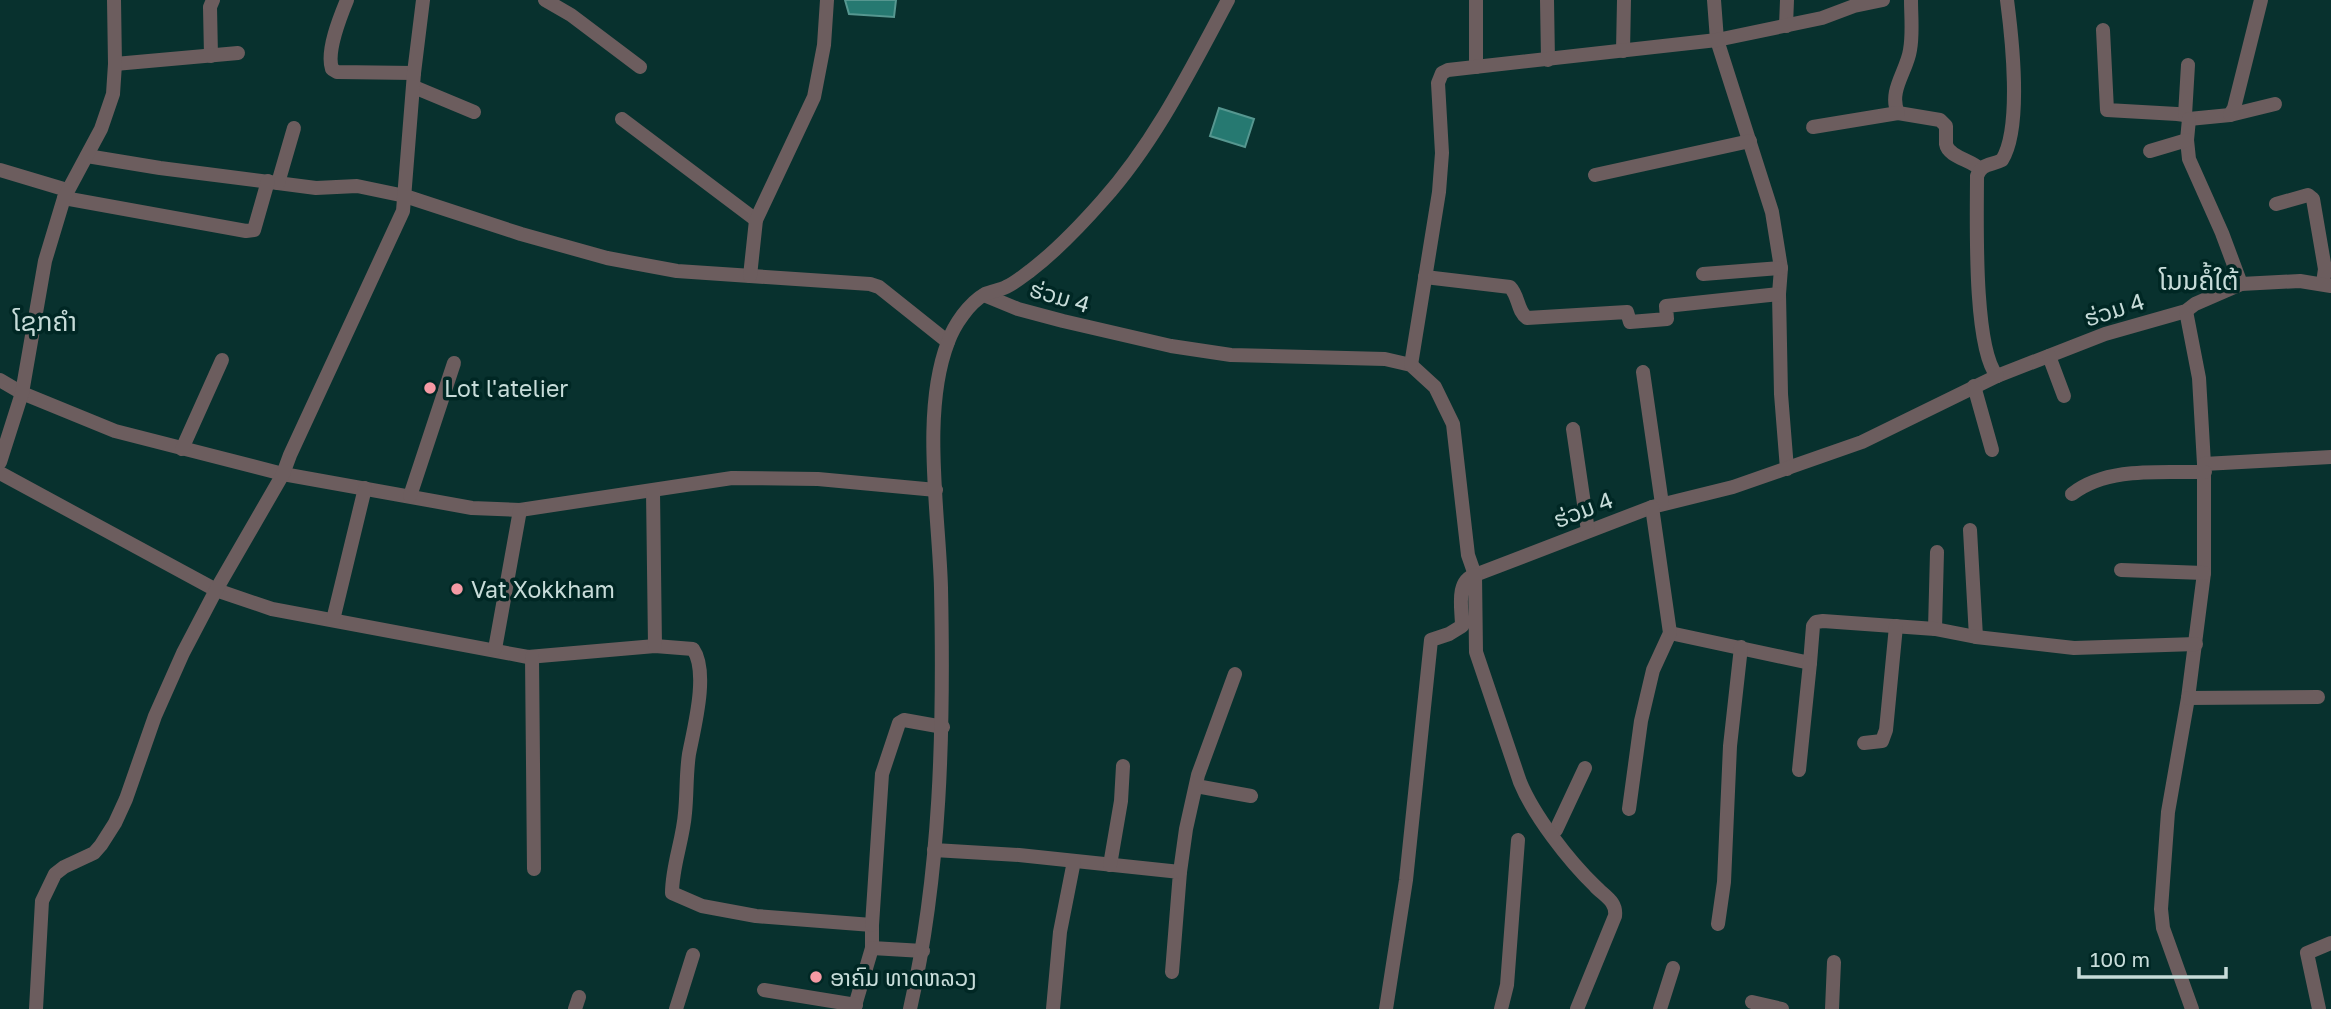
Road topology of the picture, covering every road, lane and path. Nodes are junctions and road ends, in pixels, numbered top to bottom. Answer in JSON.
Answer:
{"nodes":[{"id":1,"x":114,"y":0,"type":"edge"},
{"id":2,"x":213,"y":0,"type":"edge"},
{"id":3,"x":347,"y":0,"type":"edge"},
{"id":4,"x":423,"y":0,"type":"edge"},
{"id":5,"x":545,"y":0,"type":"edge"},
{"id":6,"x":827,"y":0,"type":"edge"},
{"id":7,"x":1228,"y":0,"type":"edge"},
{"id":8,"x":1476,"y":0,"type":"edge"},
{"id":9,"x":1547,"y":0,"type":"edge"},
{"id":10,"x":1624,"y":0,"type":"edge"},
{"id":11,"x":1714,"y":0,"type":"edge"},
{"id":12,"x":1787,"y":0,"type":"edge"},
{"id":13,"x":1883,"y":0,"type":"edge"},
{"id":14,"x":1911,"y":0,"type":"edge"},
{"id":15,"x":2007,"y":0,"type":"edge"},
{"id":16,"x":2261,"y":0,"type":"edge"},
{"id":17,"x":1866,"y":2,"type":"edge"},
{"id":18,"x":1786,"y":26,"type":"junction"},
{"id":19,"x":2103,"y":30,"type":"dead end"},
{"id":20,"x":1717,"y":40,"type":"junction"},
{"id":21,"x":1623,"y":51,"type":"junction"},
{"id":22,"x":238,"y":53,"type":"dead end"},
{"id":23,"x":211,"y":56,"type":"junction"},
{"id":24,"x":1548,"y":60,"type":"junction"},
{"id":25,"x":115,"y":64,"type":"junction"},
{"id":26,"x":2188,"y":65,"type":"dead end"},
{"id":27,"x":640,"y":67,"type":"dead end"},
{"id":28,"x":1476,"y":67,"type":"junction"},
{"id":29,"x":414,"y":80,"type":"junction"},
{"id":30,"x":2276,"y":104,"type":"dead end"},
{"id":31,"x":474,"y":112,"type":"dead end"},
{"id":32,"x":1898,"y":113,"type":"junction"},
{"id":33,"x":2230,"y":115,"type":"junction"},
{"id":34,"x":2187,"y":117,"type":"junction"},
{"id":35,"x":622,"y":119,"type":"dead end"},
{"id":36,"x":1812,"y":127,"type":"dead end"},
{"id":37,"x":294,"y":128,"type":"dead end"},
{"id":38,"x":2187,"y":140,"type":"junction"},
{"id":39,"x":1750,"y":141,"type":"junction"},
{"id":40,"x":2150,"y":151,"type":"dead end"},
{"id":41,"x":87,"y":156,"type":"junction"},
{"id":42,"x":1980,"y":169,"type":"junction"},
{"id":43,"x":0,"y":170,"type":"edge"},
{"id":44,"x":1595,"y":175,"type":"dead end"},
{"id":45,"x":273,"y":182,"type":"junction"},
{"id":46,"x":65,"y":194,"type":"junction"},
{"id":47,"x":405,"y":196,"type":"junction"},
{"id":48,"x":2276,"y":204,"type":"dead end"},
{"id":49,"x":756,"y":220,"type":"junction"},
{"id":50,"x":1781,"y":268,"type":"junction"},
{"id":51,"x":1703,"y":274,"type":"dead end"},
{"id":52,"x":750,"y":276,"type":"junction"},
{"id":53,"x":1425,"y":277,"type":"junction"},
{"id":54,"x":2241,"y":284,"type":"junction"},
{"id":55,"x":2327,"y":285,"type":"edge"},
{"id":56,"x":1779,"y":293,"type":"junction"},
{"id":57,"x":984,"y":295,"type":"junction"},
{"id":58,"x":2186,"y":311,"type":"junction"},
{"id":59,"x":948,"y":342,"type":"junction"},
{"id":60,"x":2049,"y":356,"type":"junction"},
{"id":61,"x":222,"y":360,"type":"dead end"},
{"id":62,"x":454,"y":362,"type":"dead end"},
{"id":63,"x":1411,"y":365,"type":"junction"},
{"id":64,"x":1643,"y":372,"type":"dead end"},
{"id":65,"x":1997,"y":376,"type":"junction"},
{"id":66,"x":0,"y":380,"type":"edge"},
{"id":67,"x":1974,"y":386,"type":"junction"},
{"id":68,"x":22,"y":393,"type":"junction"},
{"id":69,"x":2064,"y":396,"type":"dead end"},
{"id":70,"x":1573,"y":429,"type":"dead end"},
{"id":71,"x":182,"y":449,"type":"junction"},
{"id":72,"x":1992,"y":450,"type":"dead end"},
{"id":73,"x":2331,"y":457,"type":"edge"},
{"id":74,"x":0,"y":462,"type":"edge"},
{"id":75,"x":2205,"y":468,"type":"junction"},
{"id":76,"x":1787,"y":469,"type":"junction"},
{"id":77,"x":0,"y":473,"type":"edge"},
{"id":78,"x":283,"y":474,"type":"junction"},
{"id":79,"x":365,"y":488,"type":"junction"},
{"id":80,"x":653,"y":491,"type":"junction"},
{"id":81,"x":936,"y":491,"type":"junction"},
{"id":82,"x":2071,"y":494,"type":"dead end"},
{"id":83,"x":410,"y":496,"type":"junction"},
{"id":84,"x":1657,"y":505,"type":"junction"},
{"id":85,"x":520,"y":510,"type":"junction"},
{"id":86,"x":1970,"y":530,"type":"dead end"},
{"id":87,"x":1588,"y":531,"type":"junction"},
{"id":88,"x":1937,"y":552,"type":"dead end"},
{"id":89,"x":2121,"y":570,"type":"dead end"},
{"id":90,"x":2204,"y":573,"type":"junction"},
{"id":91,"x":1475,"y":575,"type":"junction"},
{"id":92,"x":216,"y":590,"type":"junction"},
{"id":93,"x":333,"y":620,"type":"junction"},
{"id":94,"x":1469,"y":624,"type":"junction"},
{"id":95,"x":1896,"y":626,"type":"junction"},
{"id":96,"x":1935,"y":629,"type":"junction"},
{"id":97,"x":1670,"y":633,"type":"junction"},
{"id":98,"x":1976,"y":637,"type":"junction"},
{"id":99,"x":2196,"y":644,"type":"junction"},
{"id":100,"x":655,"y":646,"type":"junction"},
{"id":101,"x":1741,"y":647,"type":"junction"},
{"id":102,"x":495,"y":649,"type":"junction"},
{"id":103,"x":532,"y":657,"type":"junction"},
{"id":104,"x":1810,"y":663,"type":"junction"},
{"id":105,"x":1235,"y":674,"type":"dead end"},
{"id":106,"x":2318,"y":697,"type":"dead end"},
{"id":107,"x":2188,"y":698,"type":"junction"},
{"id":108,"x":943,"y":727,"type":"junction"},
{"id":109,"x":1864,"y":743,"type":"dead end"},
{"id":110,"x":1123,"y":766,"type":"dead end"},
{"id":111,"x":1585,"y":768,"type":"dead end"},
{"id":112,"x":1799,"y":770,"type":"dead end"},
{"id":113,"x":1196,"y":786,"type":"junction"},
{"id":114,"x":1251,"y":796,"type":"dead end"},
{"id":115,"x":1629,"y":808,"type":"dead end"},
{"id":116,"x":1550,"y":832,"type":"junction"},
{"id":117,"x":1518,"y":840,"type":"dead end"},
{"id":118,"x":934,"y":850,"type":"junction"},
{"id":119,"x":1074,"y":861,"type":"junction"},
{"id":120,"x":1110,"y":865,"type":"junction"},
{"id":121,"x":534,"y":869,"type":"dead end"},
{"id":122,"x":1180,"y":872,"type":"junction"},
{"id":123,"x":1718,"y":924,"type":"dead end"},
{"id":124,"x":872,"y":925,"type":"junction"},
{"id":125,"x":2331,"y":943,"type":"edge"},
{"id":126,"x":872,"y":948,"type":"junction"},
{"id":127,"x":923,"y":951,"type":"junction"},
{"id":128,"x":693,"y":955,"type":"dead end"},
{"id":129,"x":1834,"y":962,"type":"dead end"},
{"id":130,"x":1673,"y":968,"type":"dead end"},
{"id":131,"x":1172,"y":972,"type":"dead end"},
{"id":132,"x":764,"y":990,"type":"dead end"},
{"id":133,"x":792,"y":1002,"type":"edge"},
{"id":134,"x":1752,"y":1002,"type":"dead end"},
{"id":135,"x":855,"y":1007,"type":"edge"},
{"id":136,"x":36,"y":1009,"type":"edge"},
{"id":137,"x":676,"y":1009,"type":"edge"},
{"id":138,"x":910,"y":1009,"type":"edge"},
{"id":139,"x":1053,"y":1009,"type":"edge"},
{"id":140,"x":1386,"y":1009,"type":"edge"},
{"id":141,"x":1501,"y":1009,"type":"edge"},
{"id":142,"x":1577,"y":1009,"type":"edge"},
{"id":143,"x":1660,"y":1009,"type":"edge"},
{"id":144,"x":1782,"y":1009,"type":"edge"},
{"id":145,"x":1832,"y":1009,"type":"edge"},
{"id":146,"x":2192,"y":1009,"type":"edge"},
{"id":147,"x":2319,"y":1009,"type":"edge"}],
"edges":[{"from":1,"to":25,"type":"street"},
{"from":2,"to":23,"type":"street"},
{"from":3,"to":29,"type":"street"},
{"from":4,"to":29,"type":"street"},
{"from":5,"to":27,"type":"street"},
{"from":6,"to":49,"type":"street"},
{"from":7,"to":57,"type":"street"},
{"from":8,"to":28,"type":"street"},
{"from":9,"to":24,"type":"street"},
{"from":10,"to":21,"type":"street"},
{"from":11,"to":20,"type":"street"},
{"from":12,"to":18,"type":"street"},
{"from":13,"to":17,"type":"street"},
{"from":14,"to":32,"type":"street"},
{"from":15,"to":42,"type":"street"},
{"from":16,"to":33,"type":"street"},
{"from":17,"to":18,"type":"street"},
{"from":18,"to":20,"type":"street"},
{"from":19,"to":34,"type":"street"},
{"from":20,"to":21,"type":"street"},
{"from":20,"to":39,"type":"street"},
{"from":21,"to":24,"type":"street"},
{"from":22,"to":23,"type":"street"},
{"from":23,"to":25,"type":"street"},
{"from":24,"to":28,"type":"street"},
{"from":25,"to":41,"type":"street"},
{"from":26,"to":34,"type":"street"},
{"from":28,"to":53,"type":"street"},
{"from":29,"to":31,"type":"street"},
{"from":29,"to":47,"type":"street"},
{"from":30,"to":33,"type":"street"},
{"from":32,"to":36,"type":"street"},
{"from":32,"to":42,"type":"street"},
{"from":33,"to":34,"type":"street"},
{"from":34,"to":38,"type":"street"},
{"from":35,"to":49,"type":"street"},
{"from":37,"to":45,"type":"street"},
{"from":38,"to":40,"type":"street"},
{"from":38,"to":54,"type":"street"},
{"from":39,"to":44,"type":"street"},
{"from":39,"to":50,"type":"street"},
{"from":41,"to":45,"type":"street"},
{"from":41,"to":46,"type":"street"},
{"from":42,"to":65,"type":"street"},
{"from":43,"to":46,"type":"street"},
{"from":45,"to":46,"type":"street"},
{"from":45,"to":47,"type":"street"},
{"from":46,"to":68,"type":"street"},
{"from":47,"to":52,"type":"street"},
{"from":47,"to":78,"type":"street"},
{"from":48,"to":55,"type":"street"},
{"from":49,"to":52,"type":"street"},
{"from":50,"to":51,"type":"street"},
{"from":50,"to":56,"type":"street"},
{"from":52,"to":59,"type":"street"},
{"from":53,"to":56,"type":"street"},
{"from":53,"to":63,"type":"street"},
{"from":54,"to":55,"type":"street","name":"ຮ່ວມ 4"},
{"from":54,"to":58,"type":"street","name":"ຮ່ວມ 4"},
{"from":56,"to":76,"type":"street"},
{"from":57,"to":59,"type":"street"},
{"from":57,"to":63,"type":"street","name":"ຮ່ວມ 4"},
{"from":58,"to":60,"type":"street","name":"ຮ່ວມ 4"},
{"from":58,"to":75,"type":"street"},
{"from":59,"to":81,"type":"street"},
{"from":60,"to":65,"type":"street","name":"ຮ່ວມ 4"},
{"from":60,"to":69,"type":"street"},
{"from":61,"to":71,"type":"street"},
{"from":62,"to":83,"type":"street"},
{"from":63,"to":91,"type":"street"},
{"from":64,"to":84,"type":"street"},
{"from":65,"to":67,"type":"street","name":"ຮ່ວມ 4"},
{"from":66,"to":68,"type":"street"},
{"from":67,"to":72,"type":"street"},
{"from":67,"to":76,"type":"street","name":"ຮ່ວມ 4"},
{"from":68,"to":71,"type":"street"},
{"from":68,"to":74,"type":"street"},
{"from":70,"to":87,"type":"street"},
{"from":71,"to":78,"type":"street"},
{"from":73,"to":75,"type":"street"},
{"from":75,"to":82,"type":"street"},
{"from":75,"to":90,"type":"street"},
{"from":76,"to":84,"type":"street","name":"ຮ່ວມ 4"},
{"from":77,"to":92,"type":"street"},
{"from":78,"to":79,"type":"street"},
{"from":78,"to":92,"type":"street"},
{"from":79,"to":83,"type":"street"},
{"from":79,"to":93,"type":"street"},
{"from":80,"to":81,"type":"street"},
{"from":80,"to":85,"type":"street"},
{"from":80,"to":100,"type":"street"},
{"from":81,"to":108,"type":"street"},
{"from":83,"to":85,"type":"street"},
{"from":84,"to":87,"type":"street","name":"ຮ່ວມ 4"},
{"from":84,"to":97,"type":"street"},
{"from":85,"to":102,"type":"street"},
{"from":86,"to":98,"type":"street"},
{"from":87,"to":91,"type":"street","name":"ຮ່ວມ 4"},
{"from":88,"to":96,"type":"street"},
{"from":89,"to":90,"type":"street"},
{"from":90,"to":99,"type":"street"},
{"from":91,"to":94,"type":"street"},
{"from":92,"to":93,"type":"street"},
{"from":92,"to":136,"type":"street"},
{"from":93,"to":102,"type":"street"},
{"from":94,"to":116,"type":"street"},
{"from":94,"to":140,"type":"street"},
{"from":95,"to":96,"type":"street"},
{"from":95,"to":104,"type":"street"},
{"from":95,"to":109,"type":"street"},
{"from":96,"to":98,"type":"street"},
{"from":97,"to":101,"type":"street"},
{"from":97,"to":115,"type":"street"},
{"from":98,"to":99,"type":"street"},
{"from":99,"to":107,"type":"street"},
{"from":100,"to":103,"type":"street"},
{"from":100,"to":124,"type":"street"},
{"from":101,"to":104,"type":"street"},
{"from":101,"to":123,"type":"street"},
{"from":102,"to":103,"type":"street"},
{"from":103,"to":121,"type":"street"},
{"from":104,"to":112,"type":"street"},
{"from":105,"to":113,"type":"street"},
{"from":106,"to":107,"type":"street"},
{"from":107,"to":146,"type":"street"},
{"from":108,"to":118,"type":"street"},
{"from":108,"to":124,"type":"street"},
{"from":110,"to":120,"type":"street"},
{"from":111,"to":116,"type":"street"},
{"from":113,"to":114,"type":"street"},
{"from":113,"to":122,"type":"street"},
{"from":116,"to":142,"type":"street"},
{"from":117,"to":141,"type":"street"},
{"from":118,"to":119,"type":"street"},
{"from":118,"to":127,"type":"street"},
{"from":119,"to":120,"type":"street"},
{"from":119,"to":139,"type":"street"},
{"from":120,"to":122,"type":"street"},
{"from":122,"to":131,"type":"street"},
{"from":124,"to":126,"type":"street"},
{"from":125,"to":147,"type":"street"},
{"from":126,"to":127,"type":"street"},
{"from":126,"to":135,"type":"street"},
{"from":127,"to":138,"type":"street"},
{"from":128,"to":137,"type":"street"},
{"from":129,"to":145,"type":"street"},
{"from":130,"to":143,"type":"street"},
{"from":132,"to":133,"type":"street"},
{"from":133,"to":135,"type":"street"},
{"from":134,"to":144,"type":"street"}]}
